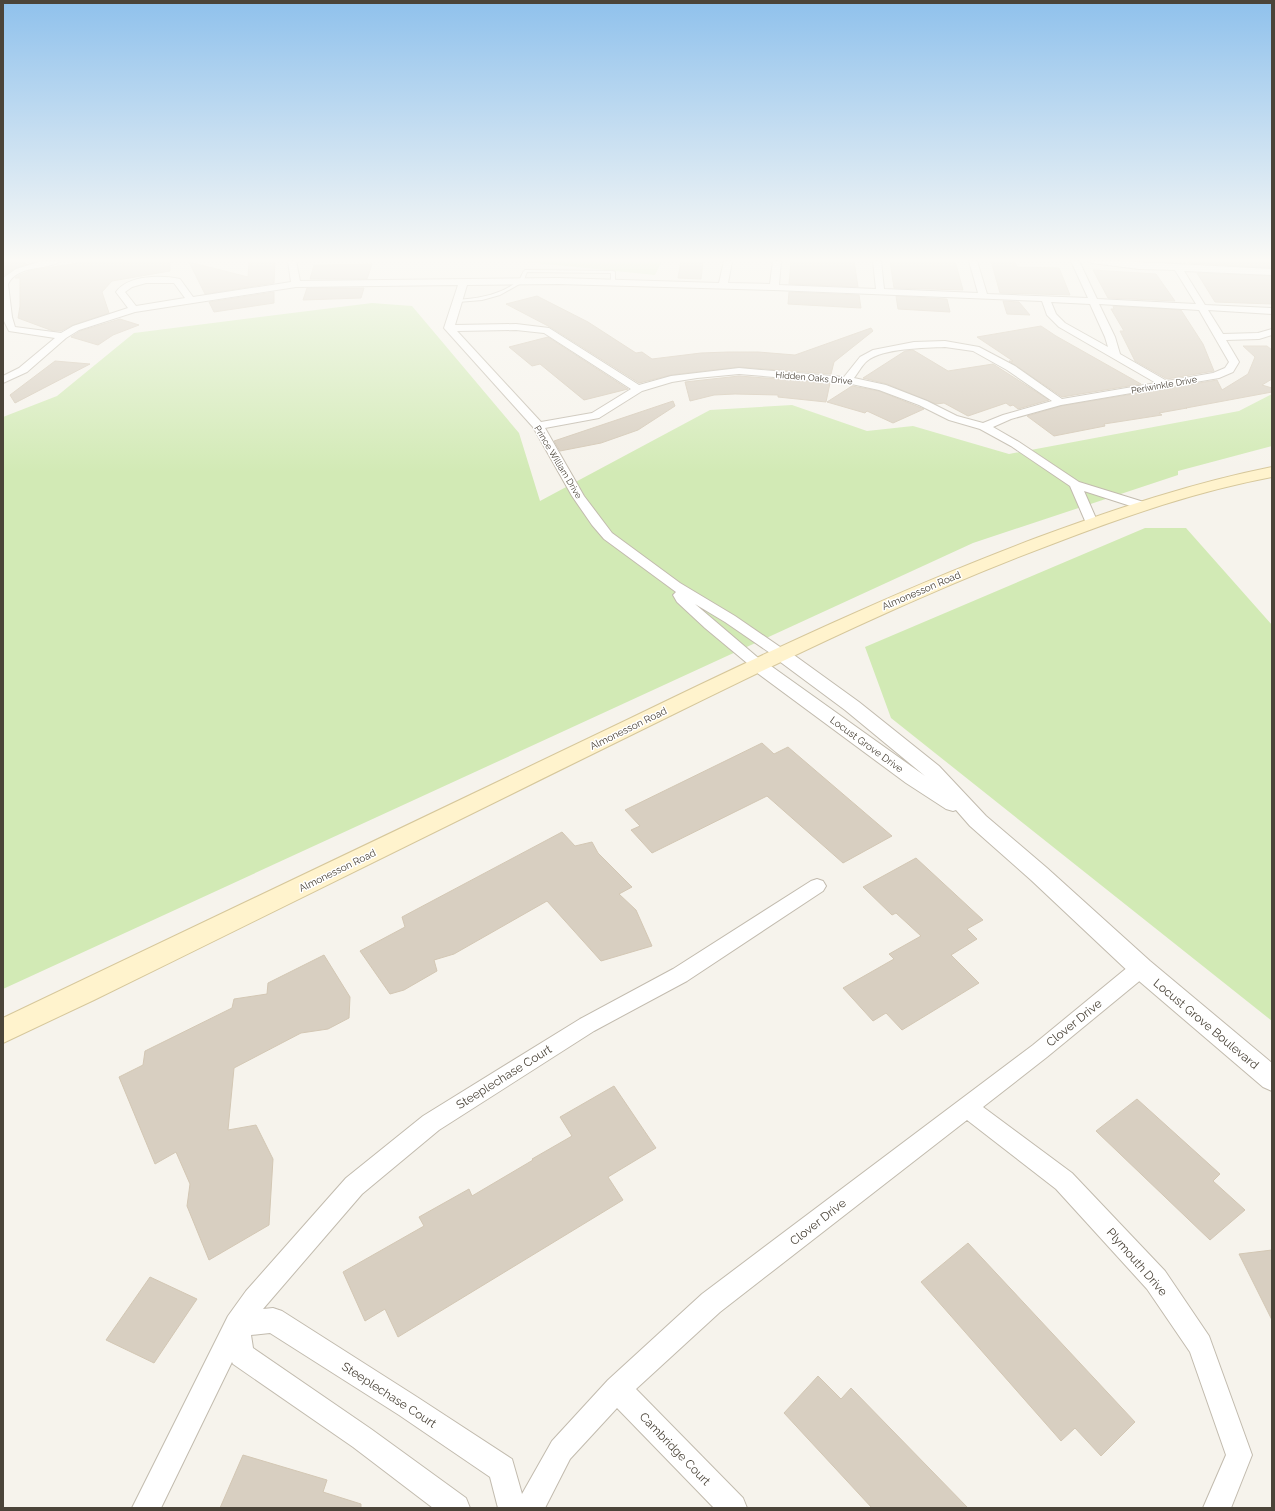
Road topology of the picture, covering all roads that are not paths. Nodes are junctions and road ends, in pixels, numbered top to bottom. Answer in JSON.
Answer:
{"nodes":[{"id":1,"x":31,"y":332,"type":"edge"},
{"id":2,"x":55,"y":332,"type":"edge"},
{"id":3,"x":70,"y":332,"type":"edge"},
{"id":4,"x":452,"y":332,"type":"edge"},
{"id":5,"x":548,"y":332,"type":"edge"},
{"id":6,"x":1074,"y":332,"type":"edge"},
{"id":7,"x":1107,"y":332,"type":"edge"},
{"id":8,"x":1216,"y":332,"type":"edge"},
{"id":9,"x":1272,"y":332,"type":"edge"},
{"id":10,"x":50,"y":334,"type":"junction"},
{"id":11,"x":63,"y":336,"type":"junction"},
{"id":12,"x":1220,"y":337,"type":"junction"},
{"id":13,"x":38,"y":344,"type":"dead end"},
{"id":14,"x":1115,"y":355,"type":"junction"},
{"id":15,"x":13,"y":368,"type":"edge"},
{"id":16,"x":3,"y":380,"type":"edge"},
{"id":17,"x":847,"y":380,"type":"junction"},
{"id":18,"x":1167,"y":385,"type":"junction"},
{"id":19,"x":638,"y":389,"type":"junction"},
{"id":20,"x":1060,"y":402,"type":"junction"},
{"id":21,"x":538,"y":426,"type":"junction"},
{"id":22,"x":984,"y":427,"type":"junction"},
{"id":23,"x":1272,"y":472,"type":"edge"},
{"id":24,"x":1075,"y":484,"type":"junction"},
{"id":25,"x":1143,"y":506,"type":"junction"},
{"id":26,"x":1092,"y":523,"type":"junction"},
{"id":27,"x":675,"y":586,"type":"junction"},
{"id":28,"x":781,"y":654,"type":"junction"},
{"id":29,"x":758,"y":664,"type":"junction"},
{"id":30,"x":978,"y":821,"type":"junction"},
{"id":31,"x":817,"y":886,"type":"dead end"},
{"id":32,"x":1141,"y":968,"type":"junction"},
{"id":33,"x":3,"y":1031,"type":"edge"},
{"id":34,"x":1272,"y":1079,"type":"edge"},
{"id":35,"x":967,"y":1107,"type":"junction"},
{"id":36,"x":237,"y":1325,"type":"junction"},
{"id":37,"x":617,"y":1389,"type":"junction"},
{"id":38,"x":146,"y":1508,"type":"edge"},
{"id":39,"x":456,"y":1508,"type":"edge"},
{"id":40,"x":512,"y":1508,"type":"edge"},
{"id":41,"x":530,"y":1508,"type":"edge"},
{"id":42,"x":733,"y":1508,"type":"edge"},
{"id":43,"x":1217,"y":1508,"type":"edge"}],
"edges":[{"from":1,"to":10,"type":"street"},
{"from":2,"to":10,"type":"street"},
{"from":3,"to":11,"type":"street"},
{"from":4,"to":21,"type":"street","name":"Prince William Drive"},
{"from":5,"to":19,"type":"street"},
{"from":6,"to":14,"type":"street"},
{"from":7,"to":14,"type":"street"},
{"from":8,"to":12,"type":"street","name":"Periwinkle Drive"},
{"from":9,"to":12,"type":"street"},
{"from":10,"to":11,"type":"street"},
{"from":10,"to":13,"type":"street"},
{"from":11,"to":15,"type":"street"},
{"from":12,"to":18,"type":"street","name":"Periwinkle Drive"},
{"from":14,"to":18,"type":"street"},
{"from":15,"to":16,"type":"street"},
{"from":17,"to":19,"type":"street","name":"Hidden Oaks Drive"},
{"from":17,"to":20,"type":"street"},
{"from":17,"to":22,"type":"street","name":"Hidden Oaks Drive"},
{"from":18,"to":20,"type":"street","name":"Periwinkle Drive"},
{"from":19,"to":21,"type":"street","name":"Hidden Oaks Drive"},
{"from":20,"to":22,"type":"street","name":"Periwinkle Drive"},
{"from":21,"to":27,"type":"street","name":"Prince William Drive"},
{"from":22,"to":24,"type":"street","name":"Hidden Oaks Drive"},
{"from":23,"to":25,"type":"main road","name":"Almonesson Road"},
{"from":24,"to":25,"type":"street","name":"Hidden Oaks Drive"},
{"from":24,"to":26,"type":"street"},
{"from":25,"to":26,"type":"main road","name":"Almonesson Road"},
{"from":26,"to":28,"type":"main road","name":"Almonesson Road"},
{"from":27,"to":28,"type":"street","name":"Prince William Drive"},
{"from":27,"to":29,"type":"street","name":"Prince William Drive"},
{"from":28,"to":29,"type":"main road","name":"Almonesson Road"},
{"from":28,"to":30,"type":"street","name":"Locust Grove Drive"},
{"from":29,"to":30,"type":"street","name":"Locust Grove Drive"},
{"from":29,"to":33,"type":"main road","name":"Almonesson Road"},
{"from":30,"to":32,"type":"street","name":"Locust Grove Drive"},
{"from":31,"to":36,"type":"street","name":"Steeplechase Court"},
{"from":32,"to":34,"type":"street","name":"Locust Grove Boulevard"},
{"from":32,"to":35,"type":"street","name":"Clover Drive"},
{"from":35,"to":37,"type":"street","name":"Clover Drive"},
{"from":35,"to":43,"type":"street","name":"Plymouth Drive"},
{"from":36,"to":38,"type":"street","name":"Steeplechase Court"},
{"from":36,"to":39,"type":"street"},
{"from":36,"to":40,"type":"street","name":"Steeplechase Court"},
{"from":37,"to":41,"type":"street","name":"Clover Drive"},
{"from":37,"to":42,"type":"street","name":"Cambridge Court"}]}
